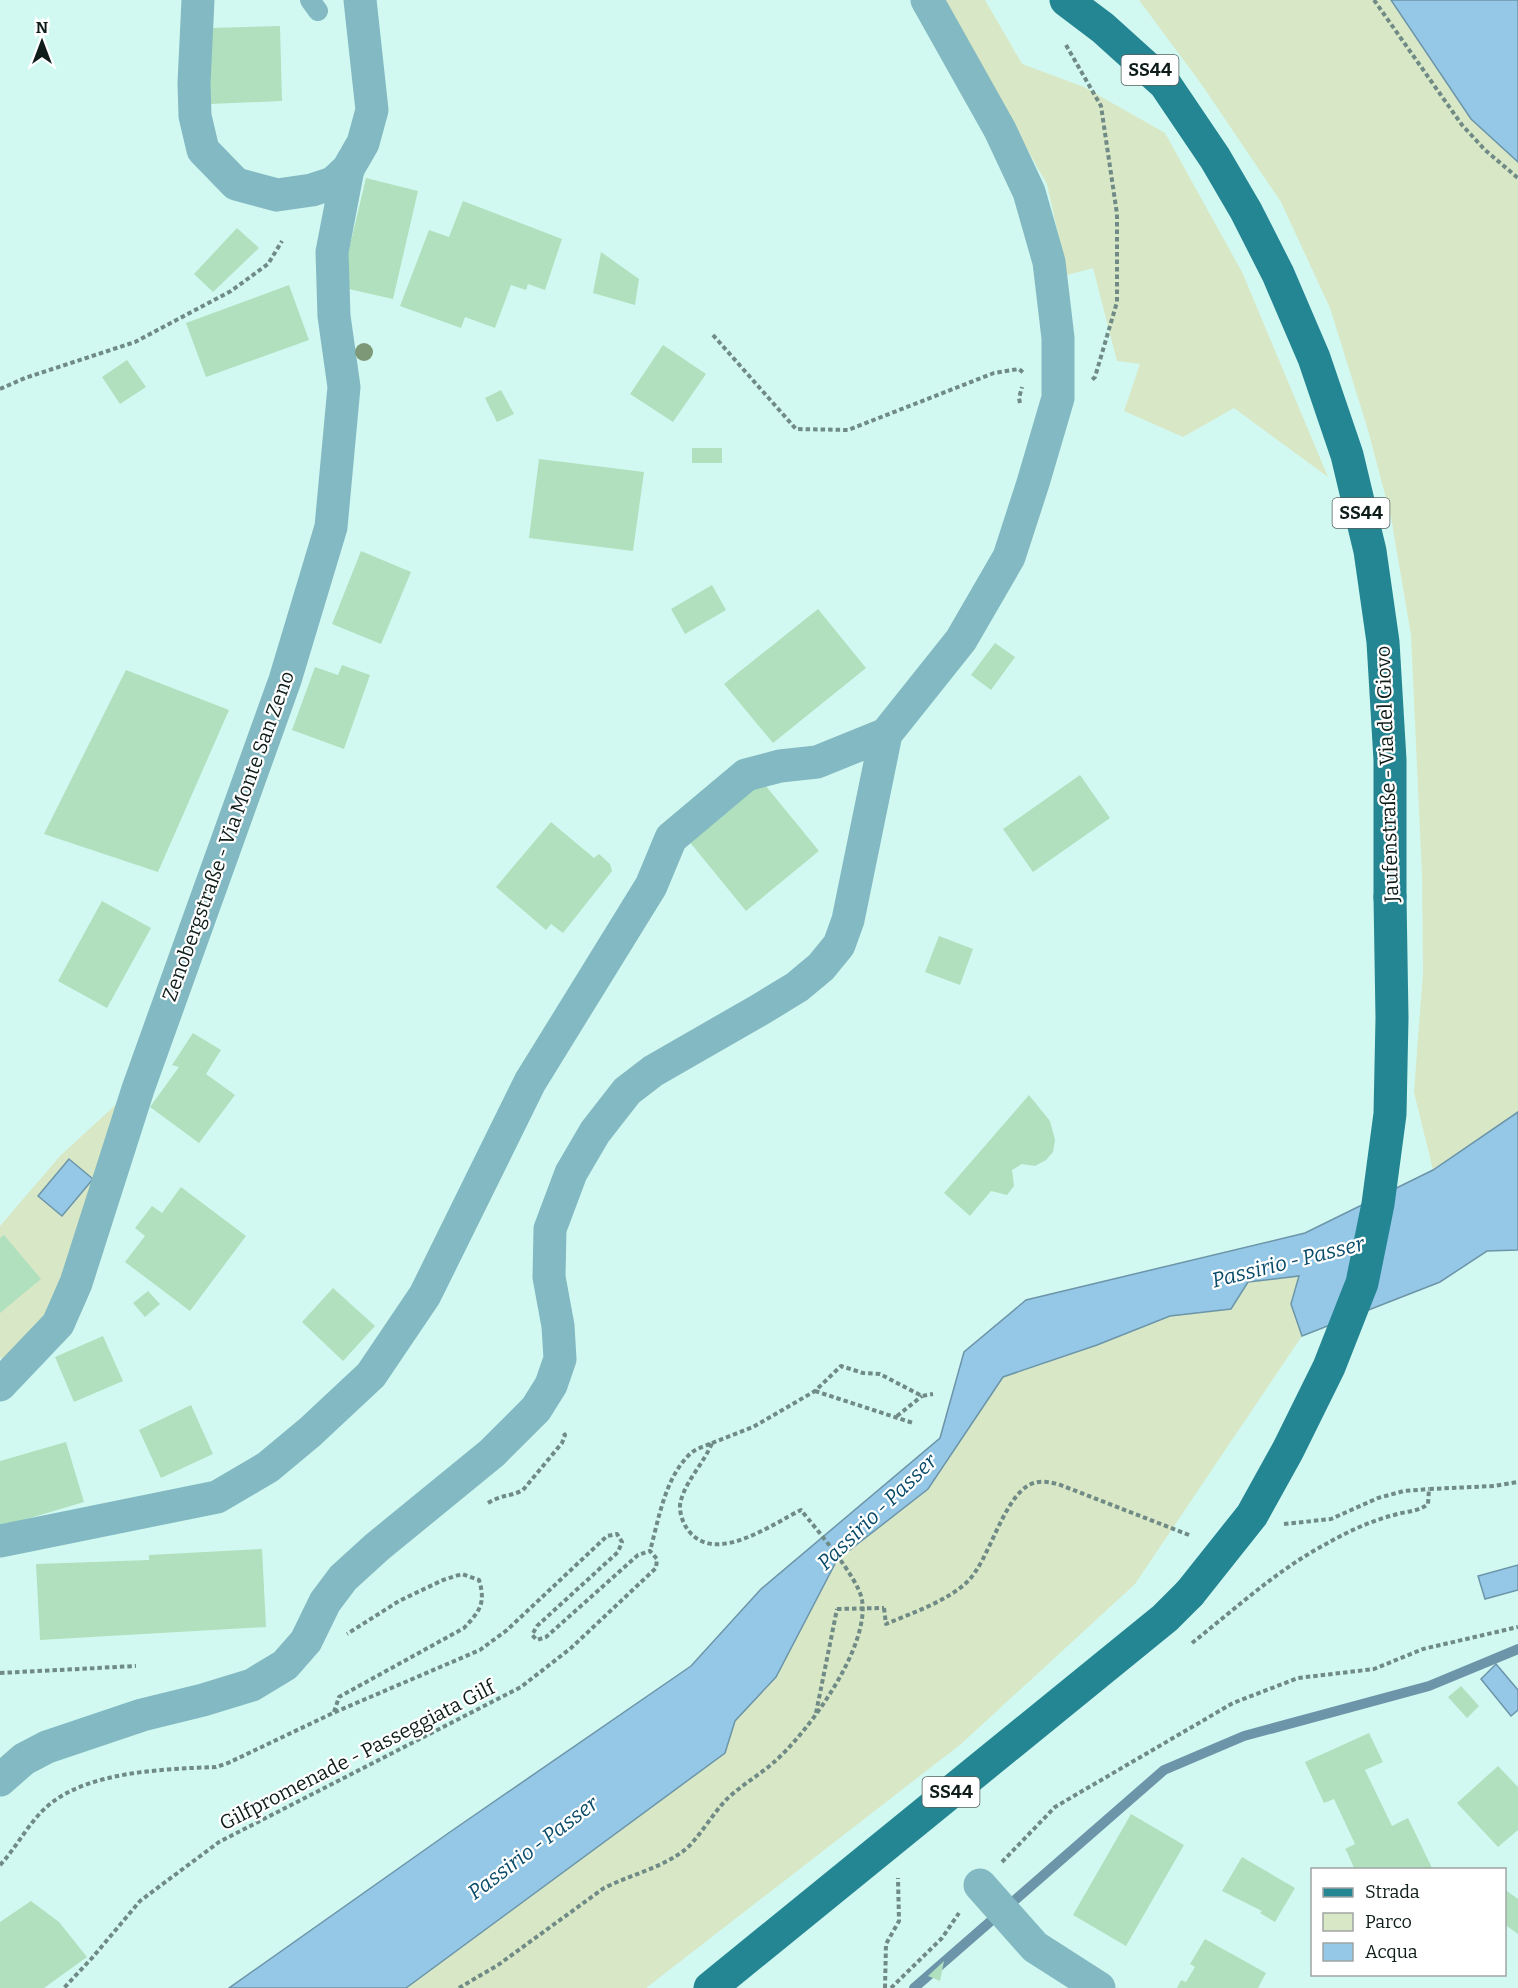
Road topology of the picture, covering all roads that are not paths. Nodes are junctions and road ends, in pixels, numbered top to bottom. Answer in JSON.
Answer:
{"nodes":[{"id":1,"x":198,"y":0,"type":"edge"},
{"id":2,"x":360,"y":0,"type":"edge"},
{"id":3,"x":927,"y":0,"type":"edge"},
{"id":4,"x":1066,"y":0,"type":"edge"},
{"id":5,"x":348,"y":169,"type":"junction"},
{"id":6,"x":886,"y":734,"type":"junction"},
{"id":7,"x":0,"y":1385,"type":"edge"},
{"id":8,"x":0,"y":1541,"type":"edge"},
{"id":9,"x":0,"y":1780,"type":"edge"},
{"id":10,"x":980,"y":1885,"type":"road end"},
{"id":11,"x":710,"y":1988,"type":"edge"},
{"id":12,"x":1099,"y":1988,"type":"edge"}],
"edges":[{"from":1,"to":5,"type":"street"},
{"from":2,"to":5,"type":"street"},
{"from":3,"to":6,"type":"street"},
{"from":4,"to":11,"type":"main road","name":"Jaufenstraße - Via del Giovo","number":"SS44","bridge":true},
{"from":5,"to":7,"type":"street","name":"Zenobergstraße - Via Monte San Zeno"},
{"from":6,"to":8,"type":"street"},
{"from":6,"to":9,"type":"street"},
{"from":10,"to":12,"type":"street"}]}
